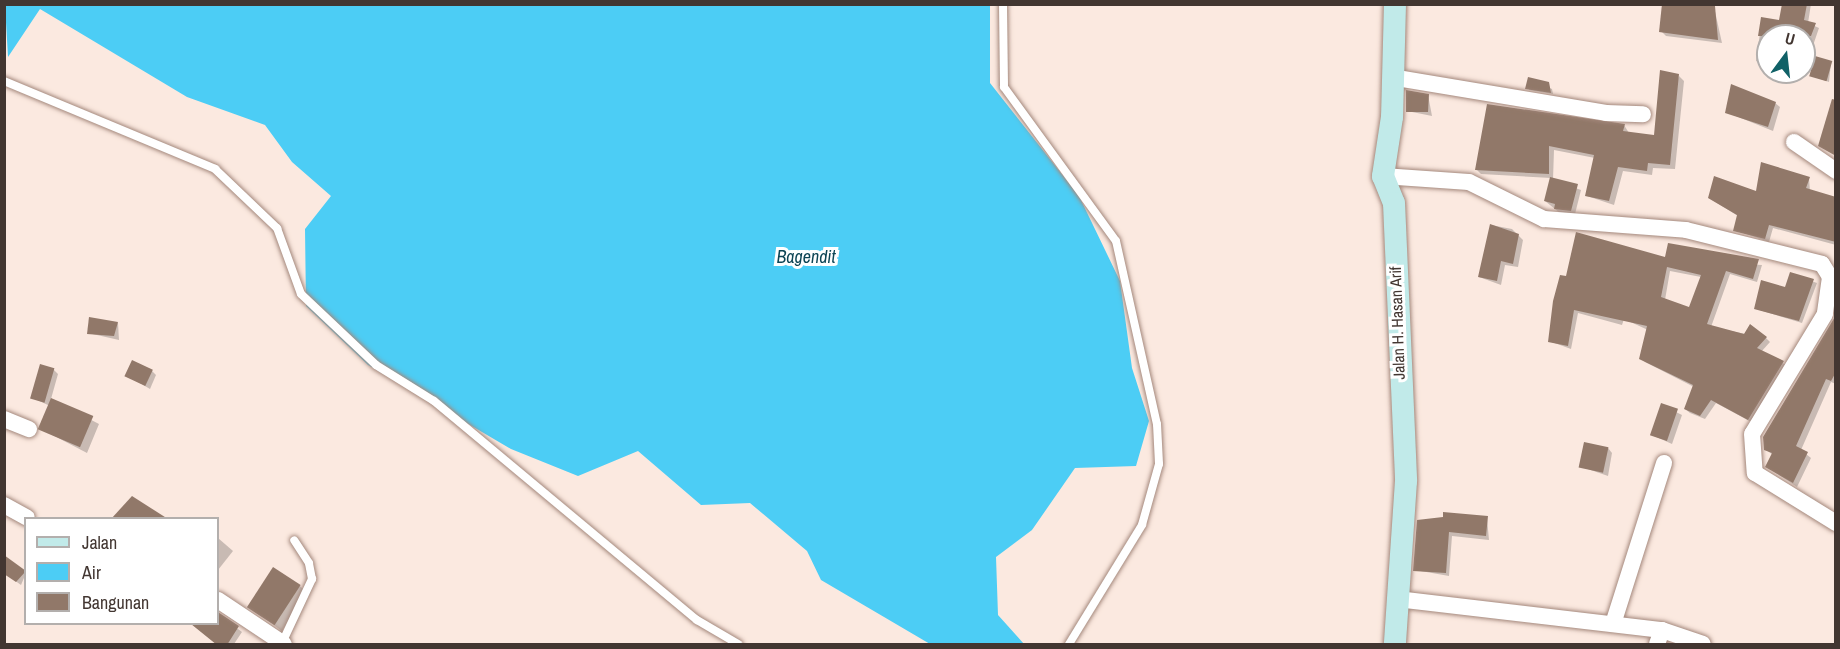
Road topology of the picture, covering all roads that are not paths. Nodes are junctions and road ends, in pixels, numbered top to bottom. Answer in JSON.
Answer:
{"nodes":[{"id":1,"x":1003,"y":4,"type":"edge"},
{"id":2,"x":1395,"y":4,"type":"edge"},
{"id":3,"x":1391,"y":77,"type":"junction"},
{"id":4,"x":4,"y":81,"type":"edge"},
{"id":5,"x":1643,"y":114,"type":"dead end"},
{"id":6,"x":1794,"y":142,"type":"dead end"},
{"id":7,"x":1836,"y":171,"type":"edge"},
{"id":8,"x":1383,"y":176,"type":"junction"},
{"id":9,"x":1833,"y":274,"type":"edge"},
{"id":10,"x":4,"y":419,"type":"edge"},
{"id":11,"x":29,"y":429,"type":"dead end"},
{"id":12,"x":1664,"y":463,"type":"dead end"},
{"id":13,"x":4,"y":504,"type":"edge"},
{"id":14,"x":24,"y":517,"type":"edge"},
{"id":15,"x":1836,"y":522,"type":"edge"},
{"id":16,"x":294,"y":540,"type":"dead end"},
{"id":17,"x":1397,"y":599,"type":"junction"},
{"id":18,"x":219,"y":601,"type":"edge"},
{"id":19,"x":1612,"y":624,"type":"junction"},
{"id":20,"x":1660,"y":637,"type":"edge"},
{"id":21,"x":283,"y":644,"type":"edge"},
{"id":22,"x":738,"y":645,"type":"edge"},
{"id":23,"x":1069,"y":645,"type":"edge"},
{"id":24,"x":1395,"y":645,"type":"edge"},
{"id":25,"x":1703,"y":645,"type":"edge"}],
"edges":[{"from":1,"to":23,"type":"lane"},
{"from":2,"to":3,"type":"main road","name":"Jalan H. Hasan Arif"},
{"from":3,"to":5,"type":"street"},
{"from":3,"to":8,"type":"main road","name":"Jalan H. Hasan Arif"},
{"from":4,"to":22,"type":"lane"},
{"from":6,"to":7,"type":"street"},
{"from":8,"to":9,"type":"street"},
{"from":8,"to":17,"type":"main road","name":"Jalan H. Hasan Arif"},
{"from":9,"to":15,"type":"street"},
{"from":10,"to":11,"type":"street"},
{"from":12,"to":19,"type":"street"},
{"from":13,"to":14,"type":"street"},
{"from":16,"to":21,"type":"lane"},
{"from":17,"to":19,"type":"street"},
{"from":17,"to":24,"type":"main road","name":"Jalan H. Hasan Arif"},
{"from":18,"to":21,"type":"street"},
{"from":19,"to":20,"type":"street"},
{"from":20,"to":25,"type":"street"}]}
